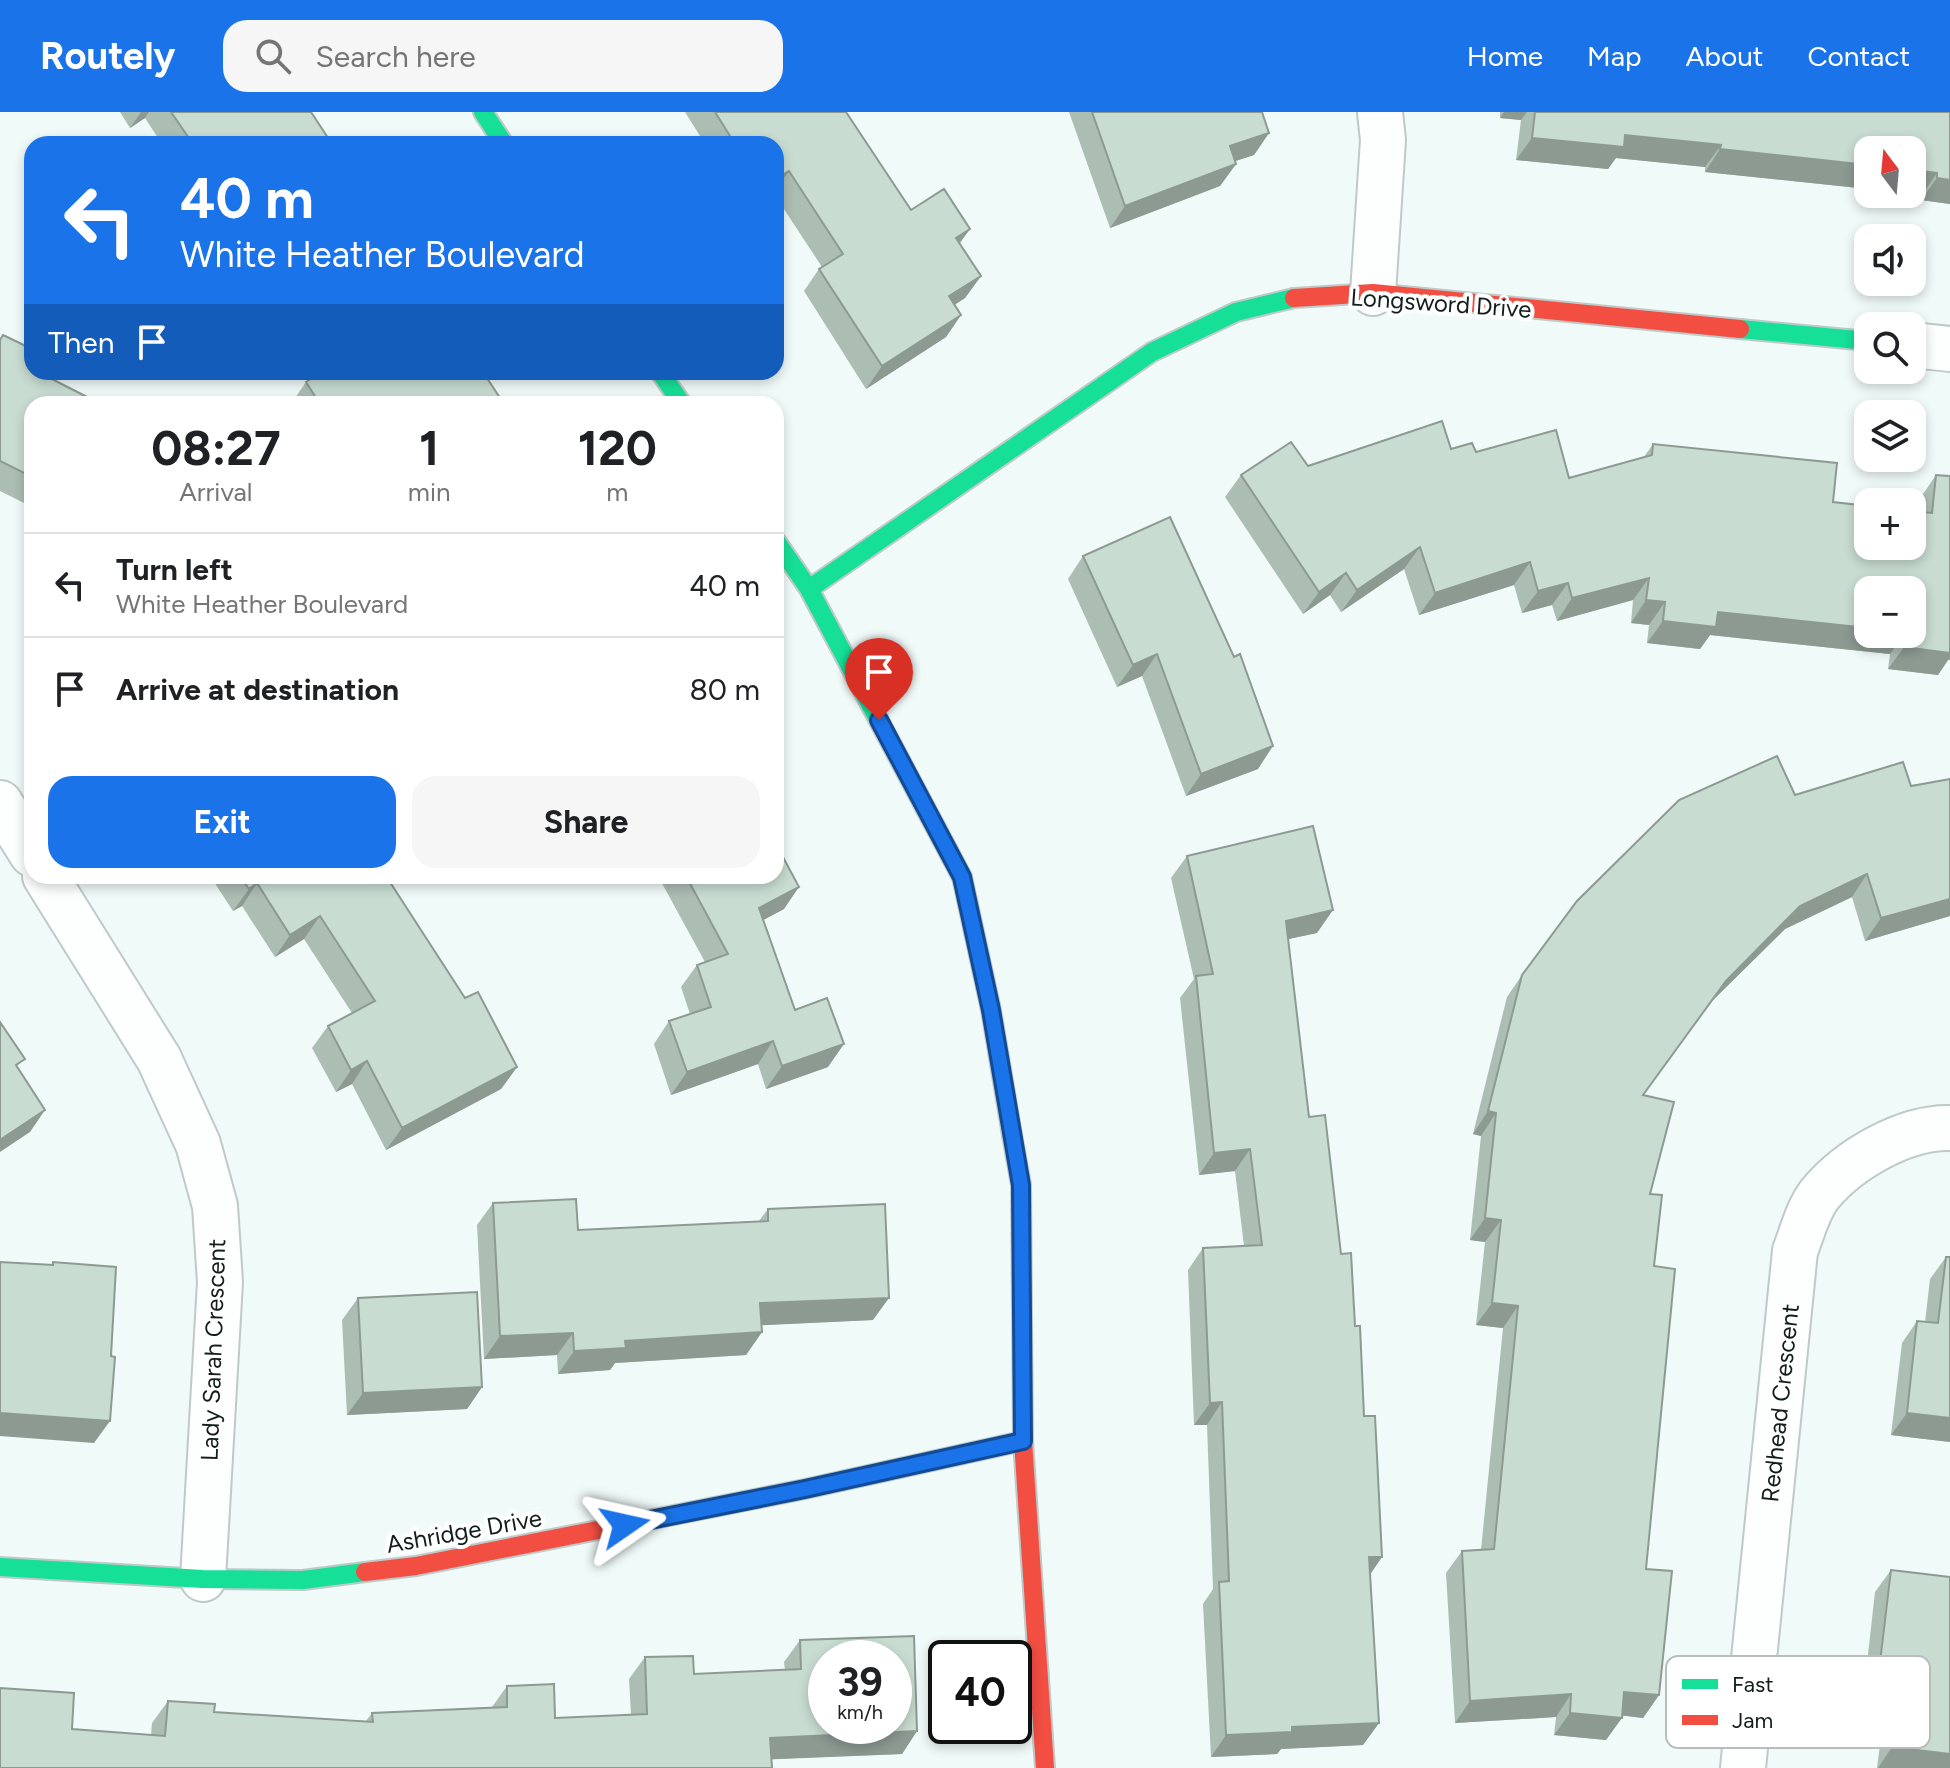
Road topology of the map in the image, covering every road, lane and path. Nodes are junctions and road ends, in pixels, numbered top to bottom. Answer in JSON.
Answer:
{"nodes":[{"id":1,"x":483,"y":112,"type":"edge"},
{"id":2,"x":1380,"y":112,"type":"edge"},
{"id":3,"x":499,"y":136,"type":"edge"},
{"id":4,"x":1373,"y":293,"type":"junction"},
{"id":5,"x":1854,"y":340,"type":"edge"},
{"id":6,"x":1926,"y":346,"type":"edge"},
{"id":7,"x":1950,"y":349,"type":"edge"},
{"id":8,"x":784,"y":553,"type":"edge"},
{"id":9,"x":809,"y":589,"type":"junction"},
{"id":10,"x":0,"y":803,"type":"edge"},
{"id":11,"x":24,"y":841,"type":"edge"},
{"id":12,"x":50,"y":884,"type":"edge"},
{"id":13,"x":1950,"y":1128,"type":"edge"},
{"id":14,"x":1023,"y":1441,"type":"junction"},
{"id":15,"x":0,"y":1567,"type":"edge"},
{"id":16,"x":203,"y":1579,"type":"junction"},
{"id":17,"x":1754,"y":1656,"type":"edge"},
{"id":18,"x":1745,"y":1748,"type":"edge"},
{"id":19,"x":1045,"y":1768,"type":"edge"},
{"id":20,"x":1743,"y":1768,"type":"edge"}],
"edges":[{"from":1,"to":3,"type":"street"},
{"from":2,"to":4,"type":"street"},
{"from":4,"to":5,"type":"street","name":"Longsword Drive"},
{"from":4,"to":9,"type":"street","name":"Longsword Drive"},
{"from":6,"to":7,"type":"street"},
{"from":8,"to":9,"type":"street"},
{"from":9,"to":14,"type":"street"},
{"from":10,"to":11,"type":"street"},
{"from":12,"to":16,"type":"street","name":"Lady Sarah Crescent"},
{"from":13,"to":17,"type":"street","name":"Redhead Crescent"},
{"from":14,"to":16,"type":"street","name":"Ashridge Drive"},
{"from":14,"to":19,"type":"street"},
{"from":15,"to":16,"type":"street","name":"Ashridge Drive"},
{"from":18,"to":20,"type":"street","name":"Redhead Crescent"}]}
